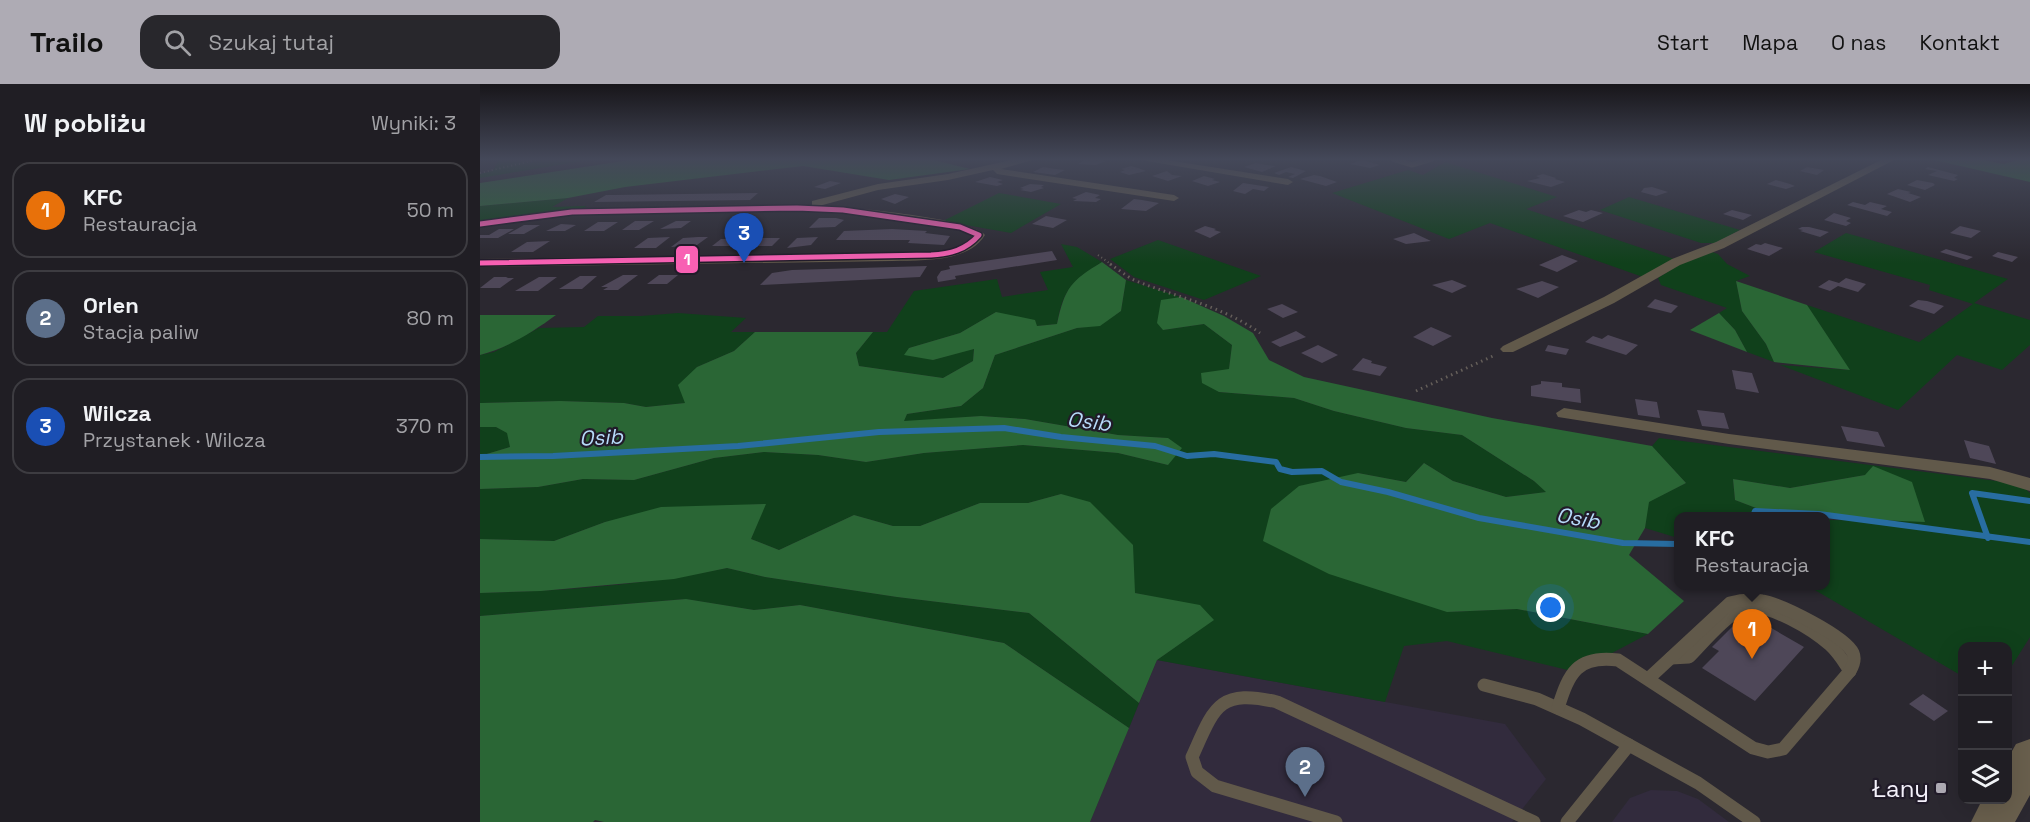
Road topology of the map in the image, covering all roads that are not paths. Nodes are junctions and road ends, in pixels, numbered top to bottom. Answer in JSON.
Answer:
{"nodes":[{"id":1,"x":854,"y":193,"type":"edge"},
{"id":2,"x":1145,"y":193,"type":"edge"},
{"id":3,"x":1823,"y":193,"type":"edge"},
{"id":4,"x":1174,"y":198,"type":"dead end"},
{"id":5,"x":797,"y":208,"type":"junction"},
{"id":6,"x":480,"y":224,"type":"edge"},
{"id":7,"x":480,"y":263,"type":"edge"},
{"id":8,"x":1508,"y":349,"type":"road end"},
{"id":9,"x":1564,"y":413,"type":"dead end"},
{"id":10,"x":2030,"y":485,"type":"edge"},
{"id":11,"x":1648,"y":678,"type":"junction"},
{"id":12,"x":1484,"y":686,"type":"dead end"},
{"id":13,"x":1558,"y":708,"type":"junction"},
{"id":14,"x":1629,"y":745,"type":"junction"},
{"id":15,"x":2030,"y":756,"type":"edge"},
{"id":16,"x":2012,"y":787,"type":"edge"},
{"id":17,"x":2003,"y":804,"type":"edge"},
{"id":18,"x":1336,"y":822,"type":"edge"},
{"id":19,"x":1534,"y":822,"type":"edge"},
{"id":20,"x":1567,"y":822,"type":"edge"},
{"id":21,"x":1754,"y":822,"type":"edge"},
{"id":22,"x":1992,"y":822,"type":"edge"}],
"edges":[{"from":1,"to":5,"type":"street"},
{"from":2,"to":4,"type":"street"},
{"from":3,"to":8,"type":"street"},
{"from":5,"to":6,"type":"street"},
{"from":5,"to":7,"type":"street"},
{"from":9,"to":10,"type":"street"},
{"from":11,"to":11,"type":"lane"},
{"from":11,"to":13,"type":"lane"},
{"from":12,"to":13,"type":"lane"},
{"from":13,"to":14,"type":"lane"},
{"from":14,"to":20,"type":"lane"},
{"from":14,"to":21,"type":"lane"},
{"from":15,"to":16,"type":"main road"},
{"from":17,"to":22,"type":"main road"},
{"from":18,"to":19,"type":"lane"}]}
